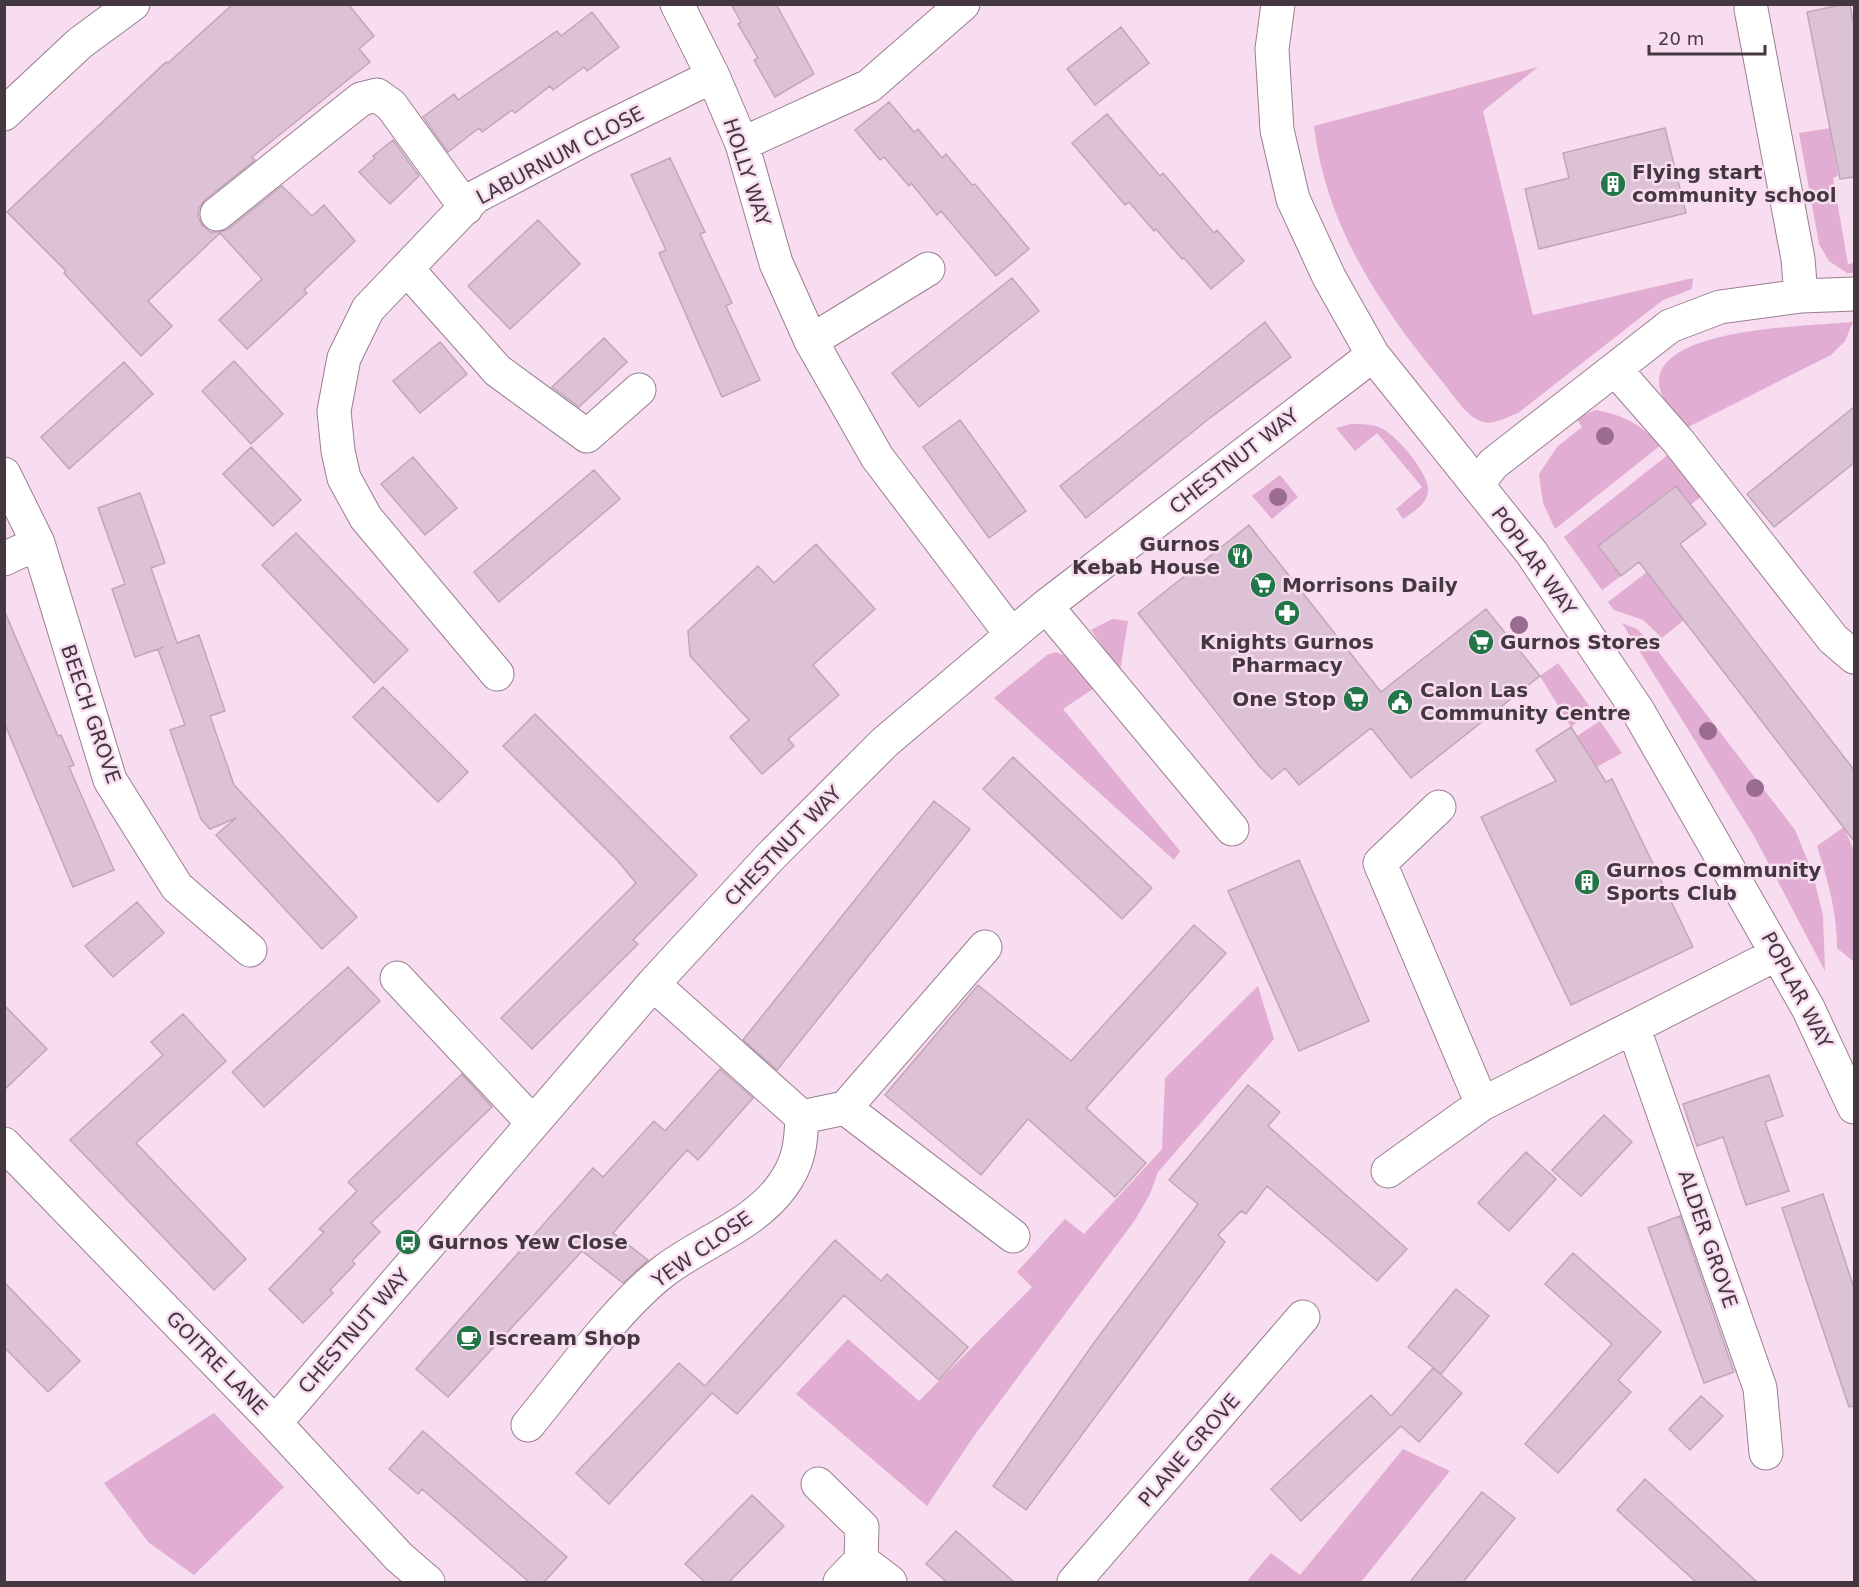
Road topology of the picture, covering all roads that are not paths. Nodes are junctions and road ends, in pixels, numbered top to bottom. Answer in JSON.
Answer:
{"nodes":[{"id":1,"x":133,"y":4,"type":"edge"},
{"id":2,"x":677,"y":4,"type":"edge"},
{"id":3,"x":963,"y":4,"type":"edge"},
{"id":4,"x":1278,"y":4,"type":"edge"},
{"id":5,"x":1751,"y":9,"type":"dead end"},
{"id":6,"x":713,"y":76,"type":"junction"},
{"id":7,"x":4,"y":114,"type":"edge"},
{"id":8,"x":742,"y":144,"type":"junction"},
{"id":9,"x":466,"y":208,"type":"junction"},
{"id":10,"x":217,"y":213,"type":"dead end"},
{"id":11,"x":407,"y":269,"type":"junction"},
{"id":12,"x":928,"y":269,"type":"dead end"},
{"id":13,"x":1854,"y":294,"type":"edge"},
{"id":14,"x":1802,"y":296,"type":"junction"},
{"id":15,"x":811,"y":341,"type":"junction"},
{"id":16,"x":1373,"y":355,"type":"junction"},
{"id":17,"x":1615,"y":369,"type":"junction"},
{"id":18,"x":639,"y":390,"type":"dead end"},
{"id":19,"x":4,"y":474,"type":"edge"},
{"id":20,"x":1477,"y":485,"type":"junction"},
{"id":21,"x":38,"y":543,"type":"junction"},
{"id":22,"x":4,"y":560,"type":"edge"},
{"id":23,"x":1046,"y":606,"type":"junction"},
{"id":24,"x":1011,"y":634,"type":"junction"},
{"id":25,"x":1854,"y":657,"type":"edge"},
{"id":26,"x":497,"y":674,"type":"dead end"},
{"id":27,"x":1439,"y":807,"type":"dead end"},
{"id":28,"x":1232,"y":829,"type":"dead end"},
{"id":29,"x":985,"y":947,"type":"dead end"},
{"id":30,"x":250,"y":950,"type":"dead end"},
{"id":31,"x":1777,"y":954,"type":"junction"},
{"id":32,"x":397,"y":978,"type":"dead end"},
{"id":33,"x":653,"y":984,"type":"junction"},
{"id":34,"x":1634,"y":1029,"type":"junction"},
{"id":35,"x":1482,"y":1104,"type":"junction"},
{"id":36,"x":1854,"y":1107,"type":"edge"},
{"id":37,"x":845,"y":1108,"type":"junction"},
{"id":38,"x":802,"y":1117,"type":"junction"},
{"id":39,"x":533,"y":1123,"type":"junction"},
{"id":40,"x":4,"y":1144,"type":"edge"},
{"id":41,"x":1388,"y":1171,"type":"dead end"},
{"id":42,"x":1014,"y":1236,"type":"dead end"},
{"id":43,"x":1303,"y":1317,"type":"dead end"},
{"id":44,"x":275,"y":1423,"type":"junction"},
{"id":45,"x":528,"y":1425,"type":"dead end"},
{"id":46,"x":1766,"y":1453,"type":"dead end"},
{"id":47,"x":818,"y":1484,"type":"dead end"},
{"id":48,"x":850,"y":1571,"type":"edge"},
{"id":49,"x":428,"y":1582,"type":"edge"},
{"id":50,"x":890,"y":1582,"type":"edge"},
{"id":51,"x":1074,"y":1582,"type":"edge"}],
"edges":[{"from":1,"to":7,"type":"street"},
{"from":2,"to":6,"type":"street","name":"HOLLY WAY"},
{"from":3,"to":8,"type":"street"},
{"from":4,"to":16,"type":"street","name":"POPLAR WAY"},
{"from":5,"to":14,"type":"street"},
{"from":6,"to":8,"type":"street","name":"HOLLY WAY"},
{"from":6,"to":9,"type":"street","name":"LABURNUM CLOSE"},
{"from":8,"to":15,"type":"street","name":"HOLLY WAY"},
{"from":9,"to":10,"type":"street"},
{"from":9,"to":11,"type":"street","name":"LABURNUM CLOSE"},
{"from":11,"to":18,"type":"street"},
{"from":11,"to":26,"type":"street","name":"LABURNUM CLOSE"},
{"from":12,"to":15,"type":"street"},
{"from":13,"to":14,"type":"street"},
{"from":14,"to":17,"type":"street"},
{"from":15,"to":24,"type":"street","name":"HOLLY WAY"},
{"from":16,"to":20,"type":"street","name":"POPLAR WAY"},
{"from":16,"to":23,"type":"street","name":"CHESTNUT WAY"},
{"from":17,"to":20,"type":"street"},
{"from":17,"to":25,"type":"street"},
{"from":19,"to":21,"type":"street","name":"BEECH GROVE"},
{"from":20,"to":31,"type":"street","name":"POPLAR WAY"},
{"from":21,"to":22,"type":"street"},
{"from":21,"to":30,"type":"street","name":"BEECH GROVE"},
{"from":23,"to":24,"type":"street","name":"CHESTNUT WAY"},
{"from":23,"to":28,"type":"street"},
{"from":24,"to":33,"type":"street","name":"CHESTNUT WAY"},
{"from":27,"to":35,"type":"street"},
{"from":29,"to":37,"type":"street"},
{"from":31,"to":34,"type":"street"},
{"from":31,"to":36,"type":"street","name":"POPLAR WAY"},
{"from":32,"to":39,"type":"street"},
{"from":33,"to":38,"type":"street"},
{"from":33,"to":39,"type":"street","name":"CHESTNUT WAY"},
{"from":34,"to":35,"type":"street"},
{"from":34,"to":46,"type":"street","name":"ALDER GROVE"},
{"from":35,"to":41,"type":"street"},
{"from":37,"to":38,"type":"street"},
{"from":37,"to":42,"type":"street"},
{"from":38,"to":45,"type":"street","name":"YEW CLOSE"},
{"from":39,"to":44,"type":"street","name":"CHESTNUT WAY"},
{"from":40,"to":44,"type":"street","name":"GOITRE LANE"},
{"from":43,"to":51,"type":"street","name":"PLANE GROVE"},
{"from":44,"to":49,"type":"street","name":"GOITRE LANE"},
{"from":47,"to":48,"type":"street"},
{"from":48,"to":50,"type":"street"}]}
